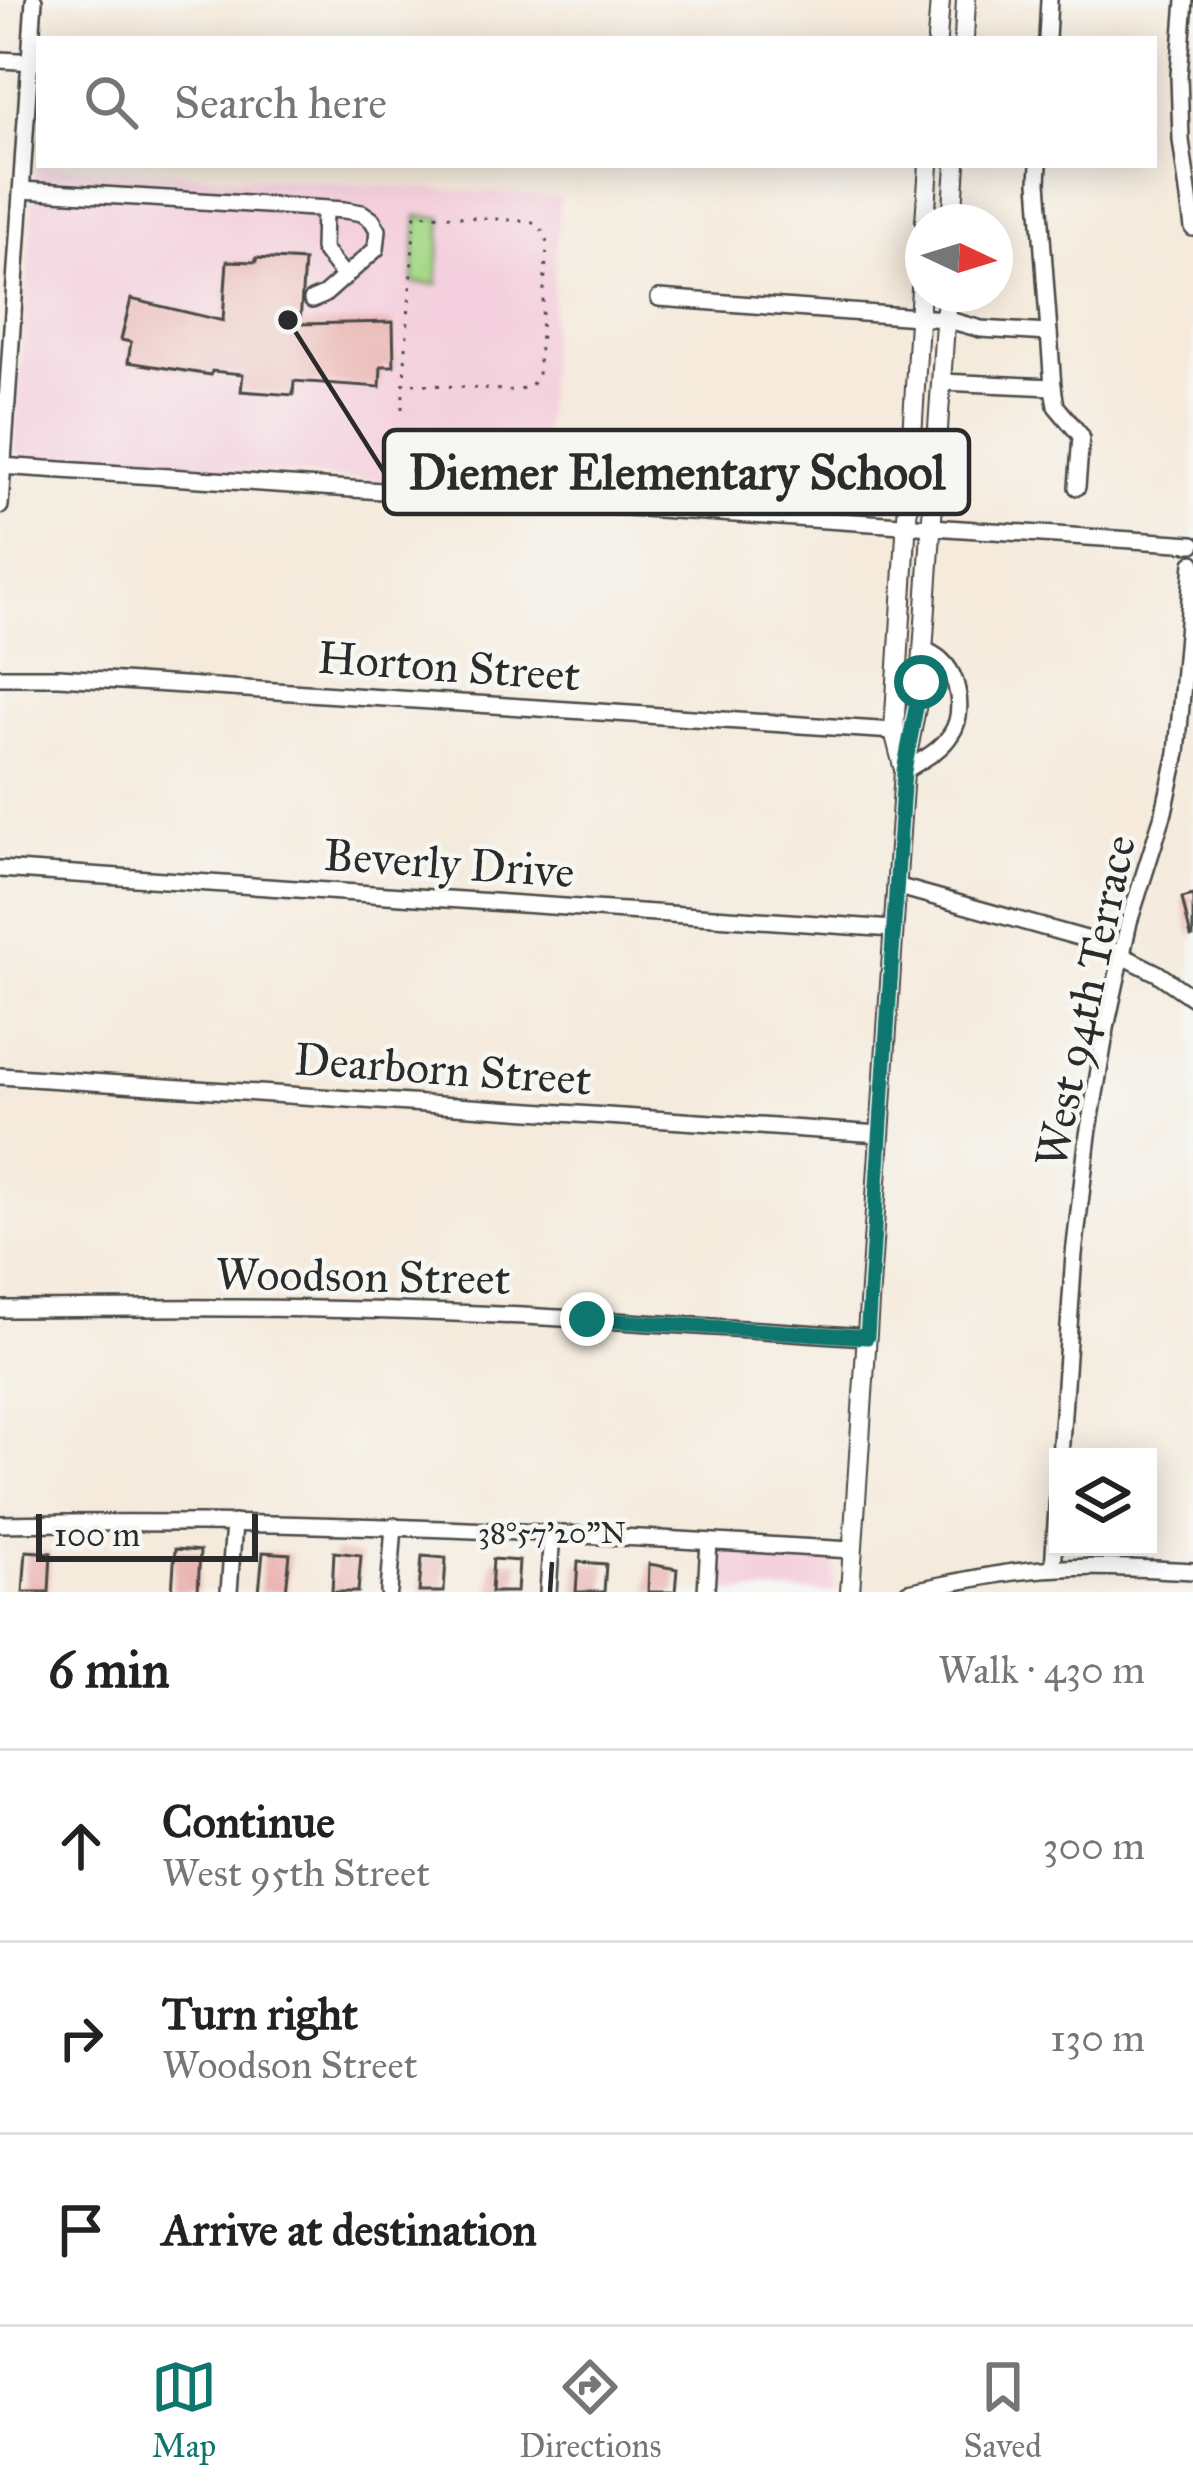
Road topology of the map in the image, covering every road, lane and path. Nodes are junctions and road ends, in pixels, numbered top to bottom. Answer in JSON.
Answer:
{"nodes":[{"id":1,"x":34,"y":0,"type":"edge"},
{"id":2,"x":940,"y":0,"type":"edge"},
{"id":3,"x":966,"y":0,"type":"edge"},
{"id":4,"x":1049,"y":0,"type":"edge"},
{"id":5,"x":1185,"y":0,"type":"edge"},
{"id":6,"x":937,"y":36,"type":"edge"},
{"id":7,"x":964,"y":36,"type":"edge"},
{"id":8,"x":1047,"y":36,"type":"edge"},
{"id":9,"x":0,"y":60,"type":"edge"},
{"id":10,"x":34,"y":62,"type":"edge"},
{"id":11,"x":1187,"y":105,"type":"edge"},
{"id":12,"x":929,"y":168,"type":"edge"},
{"id":13,"x":956,"y":168,"type":"edge"},
{"id":14,"x":1039,"y":168,"type":"edge"},
{"id":15,"x":22,"y":190,"type":"junction"},
{"id":16,"x":926,"y":204,"type":"edge"},
{"id":17,"x":953,"y":204,"type":"edge"},
{"id":18,"x":323,"y":209,"type":"junction"},
{"id":19,"x":1193,"y":228,"type":"edge"},
{"id":20,"x":9,"y":258,"type":"edge"},
{"id":21,"x":345,"y":277,"type":"junction"},
{"id":22,"x":659,"y":298,"type":"dead end"},
{"id":23,"x":311,"y":300,"type":"dead end"},
{"id":24,"x":919,"y":312,"type":"edge"},
{"id":25,"x":946,"y":312,"type":"edge"},
{"id":26,"x":919,"y":317,"type":"junction"},
{"id":27,"x":945,"y":319,"type":"junction"},
{"id":28,"x":1049,"y":333,"type":"junction"},
{"id":29,"x":942,"y":382,"type":"junction"},
{"id":30,"x":404,"y":383,"type":"junction"},
{"id":31,"x":1054,"y":387,"type":"junction"},
{"id":32,"x":402,"y":409,"type":"dead end"},
{"id":33,"x":1,"y":466,"type":"edge"},
{"id":34,"x":1077,"y":487,"type":"dead end"},
{"id":35,"x":0,"y":506,"type":"edge"},
{"id":36,"x":906,"y":525,"type":"junction"},
{"id":37,"x":933,"y":526,"type":"junction"},
{"id":38,"x":1193,"y":544,"type":"edge"},
{"id":39,"x":1193,"y":563,"type":"edge"},
{"id":40,"x":924,"y":649,"type":"junction"},
{"id":41,"x":0,"y":677,"type":"edge"},
{"id":42,"x":894,"y":731,"type":"junction"},
{"id":43,"x":904,"y":771,"type":"junction"},
{"id":44,"x":0,"y":869,"type":"edge"},
{"id":45,"x":896,"y":886,"type":"junction"},
{"id":46,"x":893,"y":929,"type":"junction"},
{"id":47,"x":1123,"y":956,"type":"junction"},
{"id":48,"x":1193,"y":998,"type":"edge"},
{"id":49,"x":0,"y":1076,"type":"edge"},
{"id":50,"x":880,"y":1134,"type":"junction"},
{"id":51,"x":0,"y":1309,"type":"edge"},
{"id":52,"x":867,"y":1337,"type":"junction"},
{"id":53,"x":1061,"y":1448,"type":"edge"},
{"id":54,"x":234,"y":1523,"type":"junction"},
{"id":55,"x":0,"y":1524,"type":"edge"},
{"id":56,"x":394,"y":1526,"type":"junction"},
{"id":57,"x":552,"y":1532,"type":"junction"},
{"id":58,"x":709,"y":1542,"type":"junction"},
{"id":59,"x":853,"y":1550,"type":"junction"},
{"id":60,"x":1054,"y":1556,"type":"edge"},
{"id":61,"x":1053,"y":1568,"type":"junction"},
{"id":62,"x":1193,"y":1571,"type":"edge"},
{"id":63,"x":229,"y":1592,"type":"edge"},
{"id":64,"x":389,"y":1592,"type":"edge"},
{"id":65,"x":548,"y":1592,"type":"edge"},
{"id":66,"x":706,"y":1592,"type":"edge"},
{"id":67,"x":850,"y":1592,"type":"edge"},
{"id":68,"x":908,"y":1592,"type":"edge"}],
"edges":[{"from":1,"to":10,"type":"street"},
{"from":2,"to":6,"type":"main road"},
{"from":3,"to":7,"type":"main road"},
{"from":4,"to":8,"type":"street"},
{"from":5,"to":11,"type":"street"},
{"from":9,"to":10,"type":"street"},
{"from":10,"to":15,"type":"street"},
{"from":11,"to":19,"type":"street"},
{"from":12,"to":16,"type":"main road"},
{"from":13,"to":17,"type":"main road"},
{"from":14,"to":28,"type":"street"},
{"from":15,"to":18,"type":"street"},
{"from":15,"to":20,"type":"street"},
{"from":18,"to":21,"type":"street"},
{"from":18,"to":21,"type":"street"},
{"from":20,"to":33,"type":"street"},
{"from":21,"to":23,"type":"street"},
{"from":22,"to":26,"type":"street"},
{"from":24,"to":26,"type":"main road"},
{"from":25,"to":27,"type":"main road"},
{"from":26,"to":27,"type":"street"},
{"from":26,"to":36,"type":"main road"},
{"from":27,"to":28,"type":"street"},
{"from":27,"to":29,"type":"main road"},
{"from":28,"to":31,"type":"street"},
{"from":29,"to":31,"type":"street"},
{"from":29,"to":37,"type":"main road"},
{"from":30,"to":30,"type":"path"},
{"from":30,"to":32,"type":"path"},
{"from":31,"to":34,"type":"street"},
{"from":33,"to":35,"type":"street"},
{"from":33,"to":36,"type":"street"},
{"from":36,"to":37,"type":"street"},
{"from":36,"to":42,"type":"main road"},
{"from":37,"to":38,"type":"street"},
{"from":37,"to":40,"type":"main road"},
{"from":39,"to":47,"type":"street","name":"West 94th Terrace"},
{"from":40,"to":43,"type":"main road"},
{"from":40,"to":43,"type":"street"},
{"from":41,"to":42,"type":"street","name":"Horton Street"},
{"from":42,"to":43,"type":"main road"},
{"from":43,"to":45,"type":"main road"},
{"from":44,"to":46,"type":"street","name":"Beverly Drive"},
{"from":45,"to":46,"type":"main road"},
{"from":45,"to":47,"type":"street"},
{"from":46,"to":50,"type":"main road"},
{"from":47,"to":48,"type":"street"},
{"from":47,"to":53,"type":"street","name":"West 94th Terrace"},
{"from":49,"to":50,"type":"street","name":"Dearborn Street"},
{"from":50,"to":52,"type":"main road"},
{"from":51,"to":52,"type":"street","name":"Woodson Street"},
{"from":52,"to":59,"type":"main road"},
{"from":54,"to":55,"type":"street"},
{"from":54,"to":56,"type":"street"},
{"from":54,"to":63,"type":"street"},
{"from":56,"to":57,"type":"street"},
{"from":56,"to":64,"type":"street"},
{"from":57,"to":58,"type":"street"},
{"from":57,"to":65,"type":"street"},
{"from":58,"to":59,"type":"street"},
{"from":58,"to":66,"type":"street"},
{"from":59,"to":67,"type":"main road"},
{"from":60,"to":61,"type":"street"},
{"from":61,"to":62,"type":"street"},
{"from":61,"to":68,"type":"street"}]}
